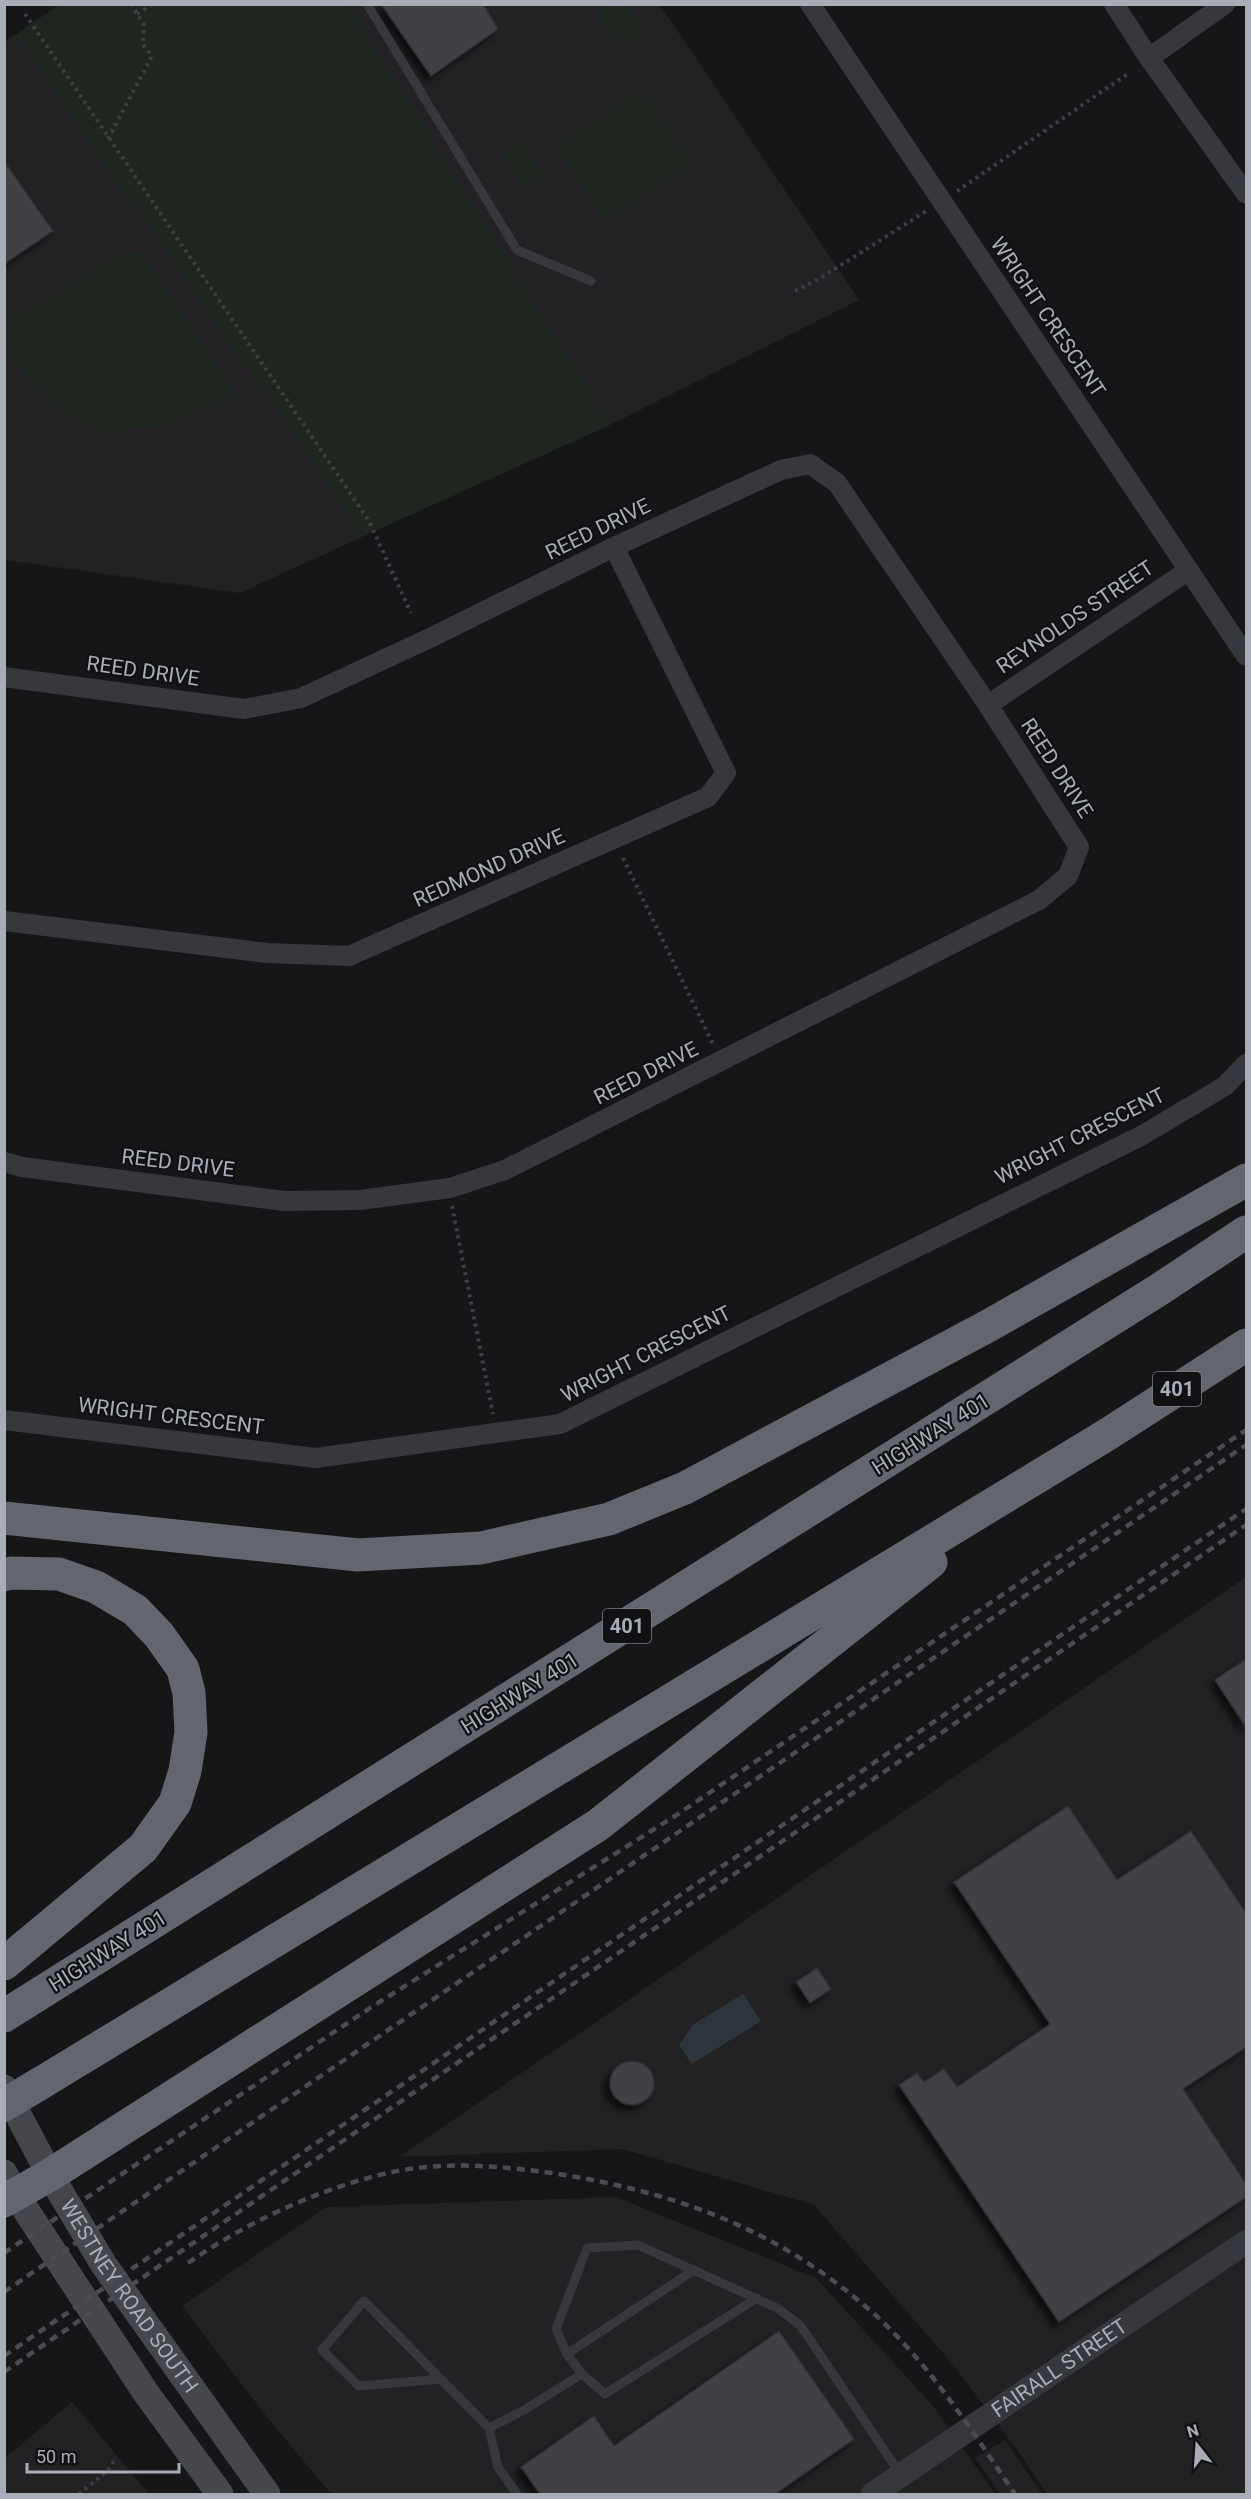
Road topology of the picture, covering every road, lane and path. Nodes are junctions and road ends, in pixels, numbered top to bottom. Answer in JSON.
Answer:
{"nodes":[{"id":1,"x":131,"y":4,"type":"edge"},
{"id":2,"x":152,"y":4,"type":"edge"},
{"id":3,"x":367,"y":4,"type":"edge"},
{"id":4,"x":810,"y":4,"type":"edge"},
{"id":5,"x":1114,"y":4,"type":"edge"},
{"id":6,"x":1226,"y":4,"type":"edge"},
{"id":7,"x":25,"y":14,"type":"dead end"},
{"id":8,"x":137,"y":14,"type":"junction"},
{"id":9,"x":1149,"y":58,"type":"junction"},
{"id":10,"x":1129,"y":73,"type":"dead end"},
{"id":11,"x":108,"y":139,"type":"junction"},
{"id":12,"x":1246,"y":194,"type":"edge"},
{"id":13,"x":942,"y":201,"type":"junction"},
{"id":14,"x":591,"y":281,"type":"dead end"},
{"id":15,"x":795,"y":291,"type":"dead end"},
{"id":16,"x":614,"y":547,"type":"junction"},
{"id":17,"x":1189,"y":570,"type":"junction"},
{"id":18,"x":411,"y":613,"type":"dead end"},
{"id":19,"x":1246,"y":657,"type":"edge"},
{"id":20,"x":4,"y":677,"type":"edge"},
{"id":21,"x":988,"y":705,"type":"junction"},
{"id":22,"x":623,"y":858,"type":"dead end"},
{"id":23,"x":4,"y":921,"type":"edge"},
{"id":24,"x":721,"y":1061,"type":"junction"},
{"id":25,"x":1246,"y":1064,"type":"edge"},
{"id":26,"x":4,"y":1162,"type":"edge"},
{"id":27,"x":1246,"y":1180,"type":"edge"},
{"id":28,"x":450,"y":1188,"type":"junction"},
{"id":29,"x":1246,"y":1232,"type":"edge"},
{"id":30,"x":1246,"y":1345,"type":"edge"},
{"id":31,"x":4,"y":1420,"type":"edge"},
{"id":32,"x":498,"y":1432,"type":"junction"},
{"id":33,"x":1108,"y":1434,"type":"junction"},
{"id":34,"x":4,"y":1518,"type":"edge"},
{"id":35,"x":4,"y":1575,"type":"edge"},
{"id":36,"x":4,"y":1964,"type":"edge"},
{"id":37,"x":4,"y":2016,"type":"edge"},
{"id":38,"x":4,"y":2088,"type":"edge"},
{"id":39,"x":4,"y":2105,"type":"edge"},
{"id":40,"x":50,"y":2175,"type":"junction"},
{"id":41,"x":8,"y":2190,"type":"edge"},
{"id":42,"x":1246,"y":2242,"type":"edge"},
{"id":43,"x":694,"y":2270,"type":"junction"},
{"id":44,"x":757,"y":2298,"type":"junction"},
{"id":45,"x":567,"y":2354,"type":"junction"},
{"id":46,"x":582,"y":2374,"type":"junction"},
{"id":47,"x":441,"y":2379,"type":"junction"},
{"id":48,"x":489,"y":2427,"type":"junction"},
{"id":49,"x":116,"y":2458,"type":"dead end"},
{"id":50,"x":901,"y":2476,"type":"junction"},
{"id":51,"x":79,"y":2494,"type":"edge"},
{"id":52,"x":220,"y":2494,"type":"edge"},
{"id":53,"x":267,"y":2494,"type":"edge"},
{"id":54,"x":517,"y":2494,"type":"edge"},
{"id":55,"x":873,"y":2494,"type":"edge"}],
"edges":[{"from":1,"to":8,"type":"path"},
{"from":2,"to":8,"type":"path"},
{"from":3,"to":14,"type":"lane"},
{"from":4,"to":13,"type":"street","name":"WRIGHT CRESCENT"},
{"from":5,"to":9,"type":"street"},
{"from":6,"to":9,"type":"street"},
{"from":7,"to":11,"type":"path"},
{"from":8,"to":11,"type":"path"},
{"from":9,"to":12,"type":"street"},
{"from":10,"to":13,"type":"path"},
{"from":11,"to":18,"type":"path"},
{"from":13,"to":15,"type":"path"},
{"from":13,"to":17,"type":"street","name":"WRIGHT CRESCENT"},
{"from":16,"to":20,"type":"street","name":"REED DRIVE"},
{"from":16,"to":21,"type":"street","name":"REED DRIVE"},
{"from":16,"to":23,"type":"street","name":"REDMOND DRIVE"},
{"from":17,"to":19,"type":"street","name":"WRIGHT CRESCENT"},
{"from":17,"to":21,"type":"street","name":"REYNOLDS STREET"},
{"from":21,"to":24,"type":"street","name":"REED DRIVE"},
{"from":22,"to":24,"type":"path"},
{"from":24,"to":28,"type":"street","name":"REED DRIVE"},
{"from":25,"to":32,"type":"street","name":"WRIGHT CRESCENT"},
{"from":26,"to":28,"type":"street","name":"REED DRIVE"},
{"from":27,"to":34,"type":"highway"},
{"from":28,"to":32,"type":"path"},
{"from":29,"to":37,"type":"highway","name":"HIGHWAY 401","number":"401"},
{"from":30,"to":33,"type":"highway","number":"401"},
{"from":31,"to":32,"type":"street","name":"WRIGHT CRESCENT"},
{"from":33,"to":39,"type":"highway","number":"401","bridge":true},
{"from":33,"to":40,"type":"highway"},
{"from":35,"to":36,"type":"highway"},
{"from":38,"to":40,"type":"main road","name":"WESTNEY ROAD SOUTH"},
{"from":40,"to":41,"type":"highway"},
{"from":40,"to":53,"type":"main road","name":"WESTNEY ROAD SOUTH"},
{"from":41,"to":52,"type":"main road","name":"WESTNEY ROAD SOUTH"},
{"from":42,"to":50,"type":"street","name":"FAIRALL STREET"},
{"from":43,"to":44,"type":"lane"},
{"from":43,"to":45,"type":"lane"},
{"from":43,"to":45,"type":"lane"},
{"from":44,"to":46,"type":"lane"},
{"from":44,"to":50,"type":"lane"},
{"from":45,"to":46,"type":"lane"},
{"from":46,"to":48,"type":"lane"},
{"from":47,"to":47,"type":"lane"},
{"from":47,"to":48,"type":"lane"},
{"from":48,"to":54,"type":"lane"},
{"from":49,"to":51,"type":"path"},
{"from":50,"to":55,"type":"street","name":"FAIRALL STREET"}]}
